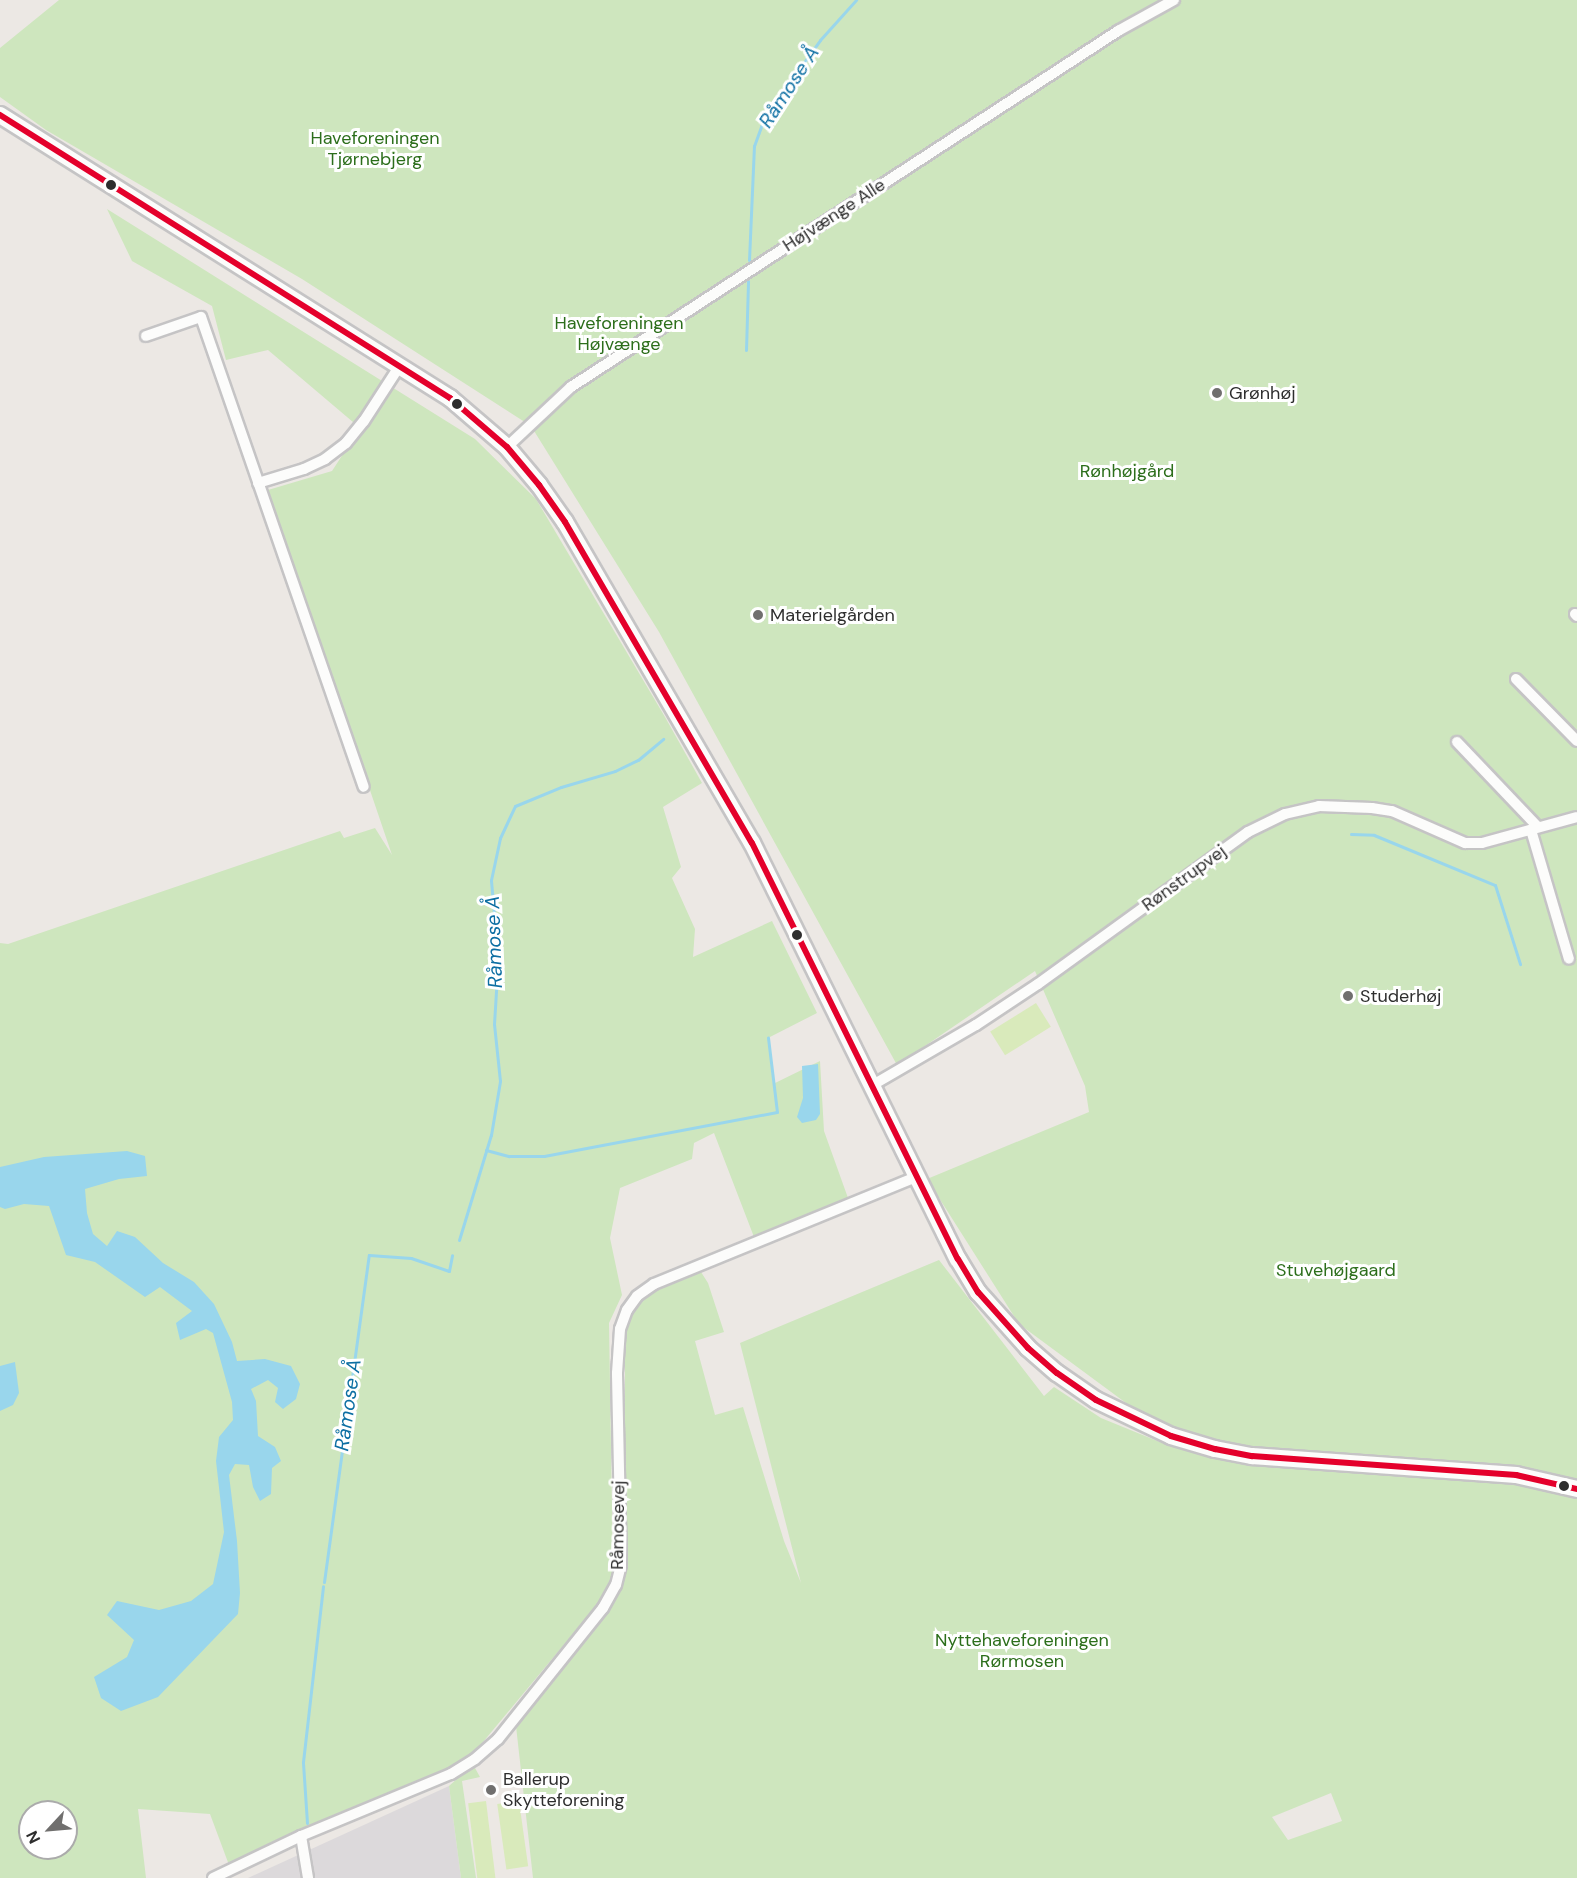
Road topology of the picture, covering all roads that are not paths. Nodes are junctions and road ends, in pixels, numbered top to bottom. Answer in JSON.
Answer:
{"nodes":[{"id":1,"x":1174,"y":0,"type":"edge"},
{"id":2,"x":0,"y":115,"type":"edge"},
{"id":3,"x":146,"y":336,"type":"dead end"},
{"id":4,"x":399,"y":367,"type":"junction"},
{"id":5,"x":507,"y":447,"type":"junction"},
{"id":6,"x":258,"y":483,"type":"junction"},
{"id":7,"x":1516,"y":679,"type":"dead end"},
{"id":8,"x":1577,"y":741,"type":"edge"},
{"id":9,"x":1457,"y":742,"type":"dead end"},
{"id":10,"x":364,"y":787,"type":"dead end"},
{"id":11,"x":1577,"y":817,"type":"edge"},
{"id":12,"x":1534,"y":829,"type":"junction"},
{"id":13,"x":1569,"y":959,"type":"dead end"},
{"id":14,"x":871,"y":1086,"type":"junction"},
{"id":15,"x":916,"y":1177,"type":"junction"},
{"id":16,"x":1577,"y":1489,"type":"edge"},
{"id":17,"x":301,"y":1836,"type":"junction"},
{"id":18,"x":213,"y":1878,"type":"edge"},
{"id":19,"x":308,"y":1878,"type":"edge"}],
"edges":[{"from":1,"to":5,"type":"street","name":"Højvænge Alle"},
{"from":2,"to":4,"type":"street"},
{"from":3,"to":6,"type":"street"},
{"from":4,"to":5,"type":"street"},
{"from":4,"to":6,"type":"street"},
{"from":5,"to":14,"type":"street"},
{"from":6,"to":10,"type":"street"},
{"from":7,"to":8,"type":"street"},
{"from":9,"to":12,"type":"street"},
{"from":11,"to":12,"type":"street","name":"Rønstrupvej"},
{"from":12,"to":13,"type":"street"},
{"from":12,"to":14,"type":"street","name":"Rønstrupvej"},
{"from":14,"to":15,"type":"street"},
{"from":15,"to":16,"type":"street"},
{"from":15,"to":17,"type":"street","name":"Råmosevej"},
{"from":17,"to":18,"type":"street","name":"Råmosevej"},
{"from":17,"to":19,"type":"street"}]}
